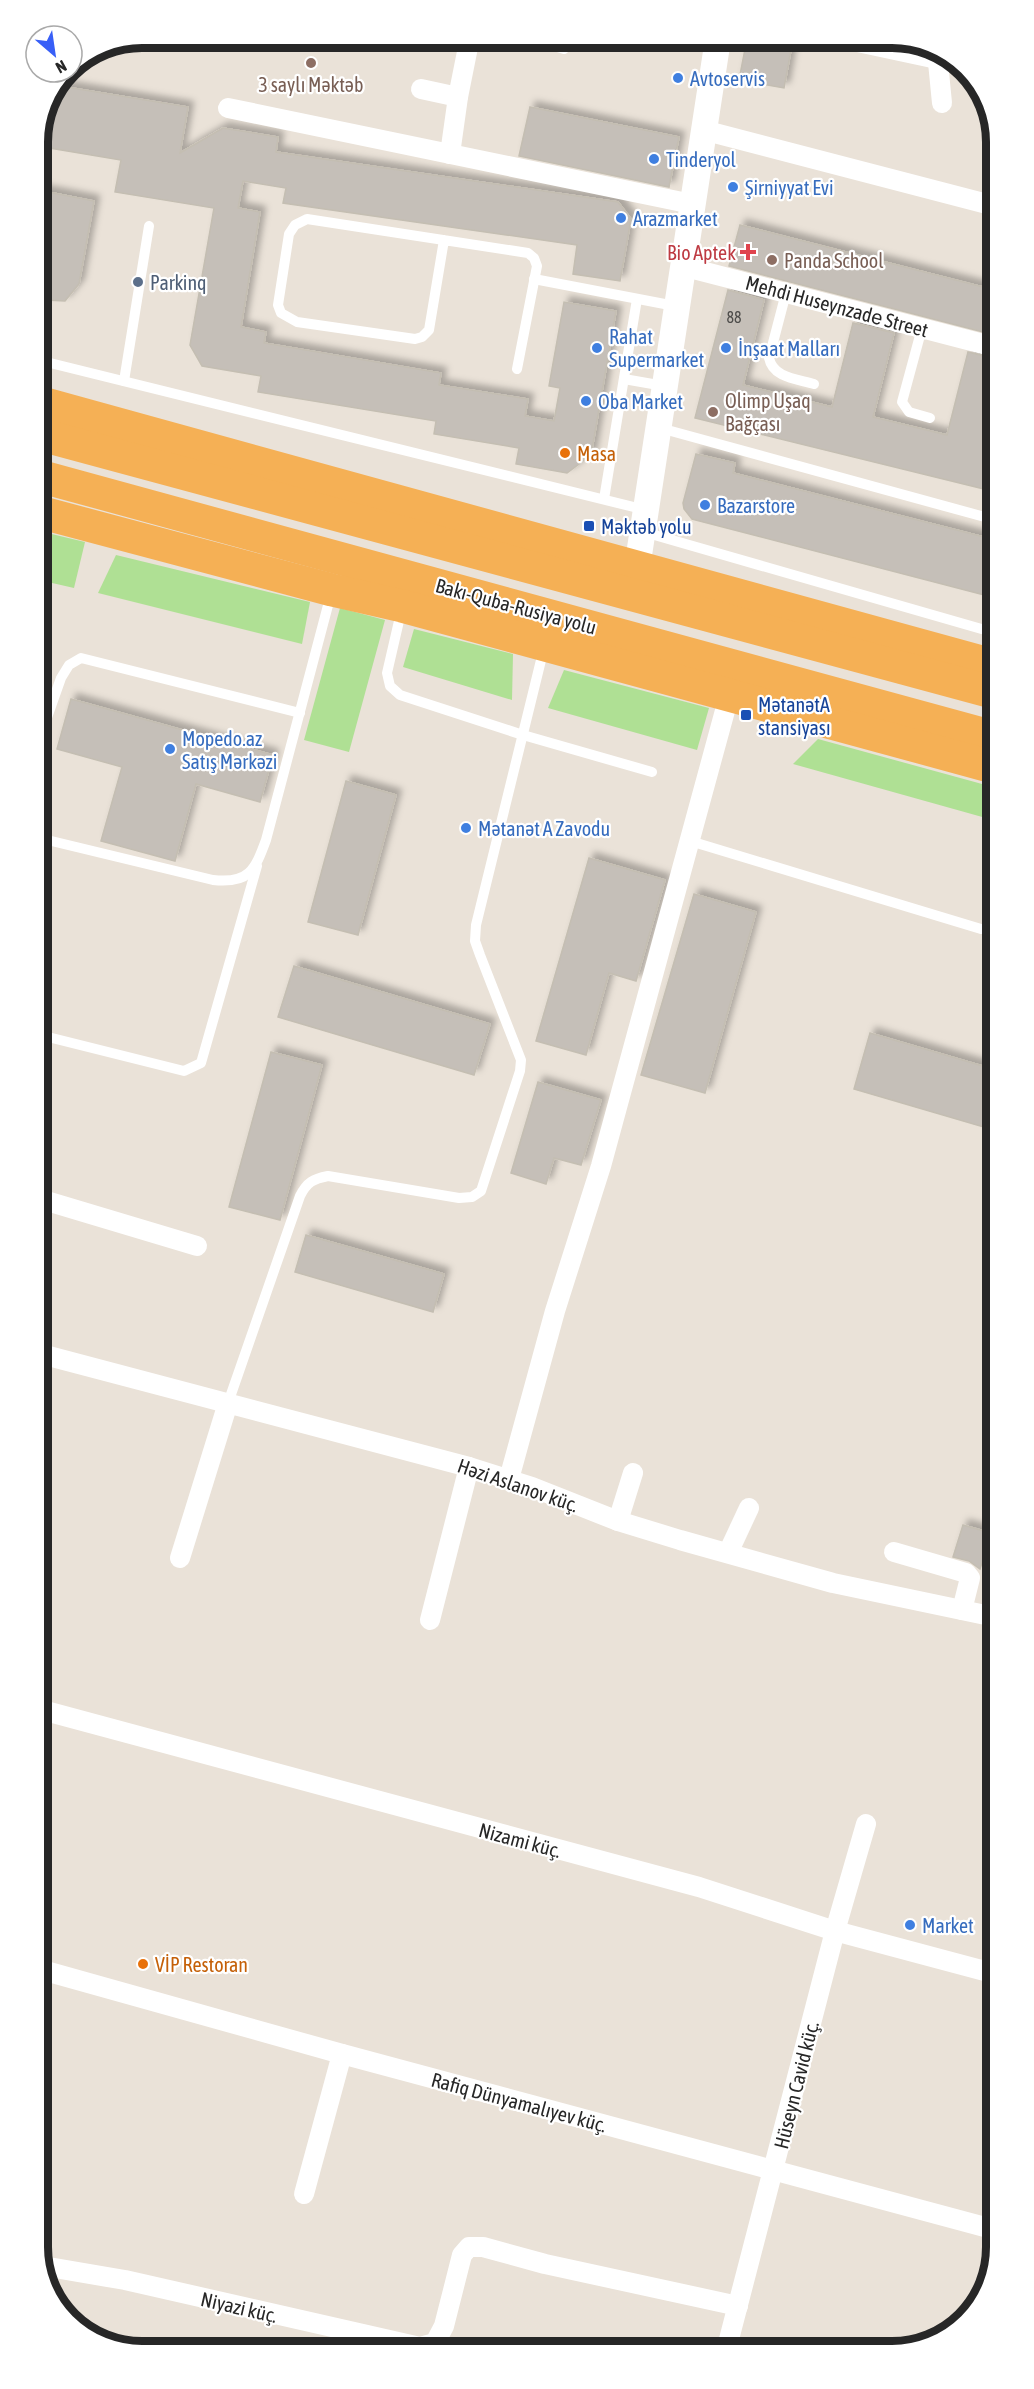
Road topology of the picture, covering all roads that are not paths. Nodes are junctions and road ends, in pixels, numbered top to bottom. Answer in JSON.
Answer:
{"nodes":[{"id":1,"x":468,"y":48,"type":"edge"},
{"id":2,"x":561,"y":48,"type":"edge"},
{"id":3,"x":717,"y":48,"type":"edge"},
{"id":4,"x":897,"y":48,"type":"edge"},
{"id":5,"x":564,"y":49,"type":"dead end"},
{"id":6,"x":913,"y":51,"type":"edge"},
{"id":7,"x":938,"y":60,"type":"edge"},
{"id":8,"x":421,"y":89,"type":"dead end"},
{"id":9,"x":458,"y":98,"type":"junction"},
{"id":10,"x":942,"y":103,"type":"dead end"},
{"id":11,"x":228,"y":108,"type":"dead end"},
{"id":12,"x":703,"y":130,"type":"junction"},
{"id":13,"x":450,"y":154,"type":"junction"},
{"id":14,"x":692,"y":204,"type":"junction"},
{"id":15,"x":986,"y":204,"type":"edge"},
{"id":16,"x":149,"y":226,"type":"dead end"},
{"id":17,"x":444,"y":240,"type":"junction"},
{"id":18,"x":682,"y":266,"type":"junction"},
{"id":19,"x":534,"y":279,"type":"junction"},
{"id":20,"x":786,"y":293,"type":"junction"},
{"id":21,"x":637,"y":299,"type":"junction"},
{"id":22,"x":675,"y":306,"type":"junction"},
{"id":23,"x":922,"y":328,"type":"junction"},
{"id":24,"x":986,"y":344,"type":"edge"},
{"id":25,"x":48,"y":362,"type":"edge"},
{"id":26,"x":517,"y":369,"type":"dead end"},
{"id":27,"x":624,"y":379,"type":"junction"},
{"id":28,"x":124,"y":381,"type":"junction"},
{"id":29,"x":814,"y":384,"type":"dead end"},
{"id":30,"x":664,"y":386,"type":"junction"},
{"id":31,"x":48,"y":405,"type":"edge"},
{"id":32,"x":930,"y":418,"type":"dead end"},
{"id":33,"x":659,"y":428,"type":"junction"},
{"id":34,"x":48,"y":437,"type":"edge"},
{"id":35,"x":48,"y":478,"type":"edge"},
{"id":36,"x":604,"y":499,"type":"junction"},
{"id":37,"x":48,"y":501,"type":"edge"},
{"id":38,"x":48,"y":514,"type":"edge"},
{"id":39,"x":986,"y":517,"type":"edge"},
{"id":40,"x":644,"y":520,"type":"junction"},
{"id":41,"x":110,"y":531,"type":"junction"},
{"id":42,"x":637,"y":568,"type":"junction"},
{"id":43,"x":332,"y":590,"type":"junction"},
{"id":44,"x":402,"y":606,"type":"junction"},
{"id":45,"x":986,"y":630,"type":"edge"},
{"id":46,"x":545,"y":645,"type":"junction"},
{"id":47,"x":986,"y":663,"type":"edge"},
{"id":48,"x":986,"y":690,"type":"edge"},
{"id":49,"x":729,"y":696,"type":"junction"},
{"id":50,"x":300,"y":713,"type":"junction"},
{"id":51,"x":48,"y":715,"type":"edge"},
{"id":52,"x":523,"y":735,"type":"junction"},
{"id":53,"x":986,"y":735,"type":"edge"},
{"id":54,"x":986,"y":764,"type":"edge"},
{"id":55,"x":652,"y":772,"type":"dead end"},
{"id":56,"x":48,"y":840,"type":"edge"},
{"id":57,"x":690,"y":841,"type":"junction"},
{"id":58,"x":257,"y":866,"type":"junction"},
{"id":59,"x":981,"y":929,"type":"dead end"},
{"id":60,"x":48,"y":1037,"type":"edge"},
{"id":61,"x":48,"y":1201,"type":"edge"},
{"id":62,"x":197,"y":1245,"type":"dead end"},
{"id":63,"x":48,"y":1356,"type":"edge"},
{"id":64,"x":228,"y":1403,"type":"junction"},
{"id":65,"x":469,"y":1467,"type":"junction"},
{"id":66,"x":633,"y":1473,"type":"dead end"},
{"id":67,"x":509,"y":1479,"type":"junction"},
{"id":68,"x":749,"y":1508,"type":"dead end"},
{"id":69,"x":618,"y":1521,"type":"junction"},
{"id":70,"x":894,"y":1552,"type":"dead end"},
{"id":71,"x":728,"y":1553,"type":"junction"},
{"id":72,"x":180,"y":1558,"type":"dead end"},
{"id":73,"x":962,"y":1610,"type":"junction"},
{"id":74,"x":986,"y":1615,"type":"edge"},
{"id":75,"x":430,"y":1620,"type":"dead end"},
{"id":76,"x":48,"y":1712,"type":"edge"},
{"id":77,"x":866,"y":1824,"type":"dead end"},
{"id":78,"x":835,"y":1931,"type":"junction"},
{"id":79,"x":986,"y":1971,"type":"edge"},
{"id":80,"x":48,"y":1972,"type":"edge"},
{"id":81,"x":342,"y":2054,"type":"junction"},
{"id":82,"x":774,"y":2171,"type":"junction"},
{"id":83,"x":304,"y":2194,"type":"dead end"},
{"id":84,"x":986,"y":2227,"type":"edge"},
{"id":85,"x":51,"y":2267,"type":"edge"},
{"id":86,"x":738,"y":2306,"type":"junction"},
{"id":87,"x":387,"y":2341,"type":"edge"},
{"id":88,"x":439,"y":2341,"type":"edge"},
{"id":89,"x":729,"y":2341,"type":"edge"}],
"edges":[{"from":1,"to":9,"type":"street"},
{"from":2,"to":5,"type":"lane"},
{"from":3,"to":12,"type":"street"},
{"from":4,"to":6,"type":"street"},
{"from":7,"to":10,"type":"street"},
{"from":8,"to":9,"type":"street"},
{"from":9,"to":13,"type":"street"},
{"from":11,"to":13,"type":"street"},
{"from":12,"to":14,"type":"street"},
{"from":12,"to":15,"type":"street"},
{"from":13,"to":14,"type":"street"},
{"from":14,"to":18,"type":"street"},
{"from":16,"to":28,"type":"lane"},
{"from":17,"to":17,"type":"lane"},
{"from":17,"to":19,"type":"lane"},
{"from":18,"to":20,"type":"street","name":"Mehdi Huseynzadе Street"},
{"from":18,"to":22,"type":"street"},
{"from":19,"to":21,"type":"lane"},
{"from":19,"to":26,"type":"lane"},
{"from":20,"to":23,"type":"street","name":"Mehdi Huseynzadе Street"},
{"from":20,"to":29,"type":"lane"},
{"from":21,"to":22,"type":"lane"},
{"from":21,"to":27,"type":"lane"},
{"from":22,"to":30,"type":"street"},
{"from":23,"to":24,"type":"street","name":"Mehdi Huseynzadе Street"},
{"from":23,"to":32,"type":"lane"},
{"from":25,"to":28,"type":"lane"},
{"from":27,"to":30,"type":"lane"},
{"from":27,"to":36,"type":"lane"},
{"from":28,"to":36,"type":"lane"},
{"from":30,"to":33,"type":"street"},
{"from":31,"to":42,"type":"highway"},
{"from":33,"to":39,"type":"lane"},
{"from":33,"to":40,"type":"street"},
{"from":34,"to":48,"type":"highway"},
{"from":35,"to":53,"type":"highway","name":"Bakı-Quba-Rusiya yolu"},
{"from":36,"to":40,"type":"lane"},
{"from":37,"to":41,"type":"highway"},
{"from":38,"to":41,"type":"highway"},
{"from":40,"to":42,"type":"street"},
{"from":40,"to":45,"type":"lane"},
{"from":41,"to":43,"type":"highway"},
{"from":42,"to":47,"type":"highway"},
{"from":43,"to":44,"type":"highway"},
{"from":43,"to":50,"type":"lane"},
{"from":44,"to":46,"type":"highway"},
{"from":44,"to":52,"type":"lane"},
{"from":46,"to":49,"type":"highway"},
{"from":46,"to":52,"type":"lane"},
{"from":49,"to":54,"type":"highway"},
{"from":49,"to":57,"type":"street"},
{"from":50,"to":51,"type":"lane"},
{"from":50,"to":58,"type":"lane"},
{"from":52,"to":55,"type":"lane"},
{"from":52,"to":64,"type":"lane"},
{"from":56,"to":58,"type":"lane"},
{"from":57,"to":59,"type":"lane"},
{"from":57,"to":67,"type":"street"},
{"from":58,"to":60,"type":"lane"},
{"from":61,"to":62,"type":"street"},
{"from":63,"to":64,"type":"street","name":"Həzi Aslanov küç."},
{"from":64,"to":65,"type":"street","name":"Həzi Aslanov küç."},
{"from":64,"to":72,"type":"street"},
{"from":65,"to":67,"type":"street","name":"Həzi Aslanov küç."},
{"from":65,"to":75,"type":"street"},
{"from":66,"to":69,"type":"street"},
{"from":67,"to":69,"type":"street","name":"Həzi Aslanov küç."},
{"from":68,"to":71,"type":"street"},
{"from":69,"to":71,"type":"street","name":"Həzi Aslanov küç."},
{"from":70,"to":73,"type":"street"},
{"from":71,"to":73,"type":"street","name":"Həzi Aslanov küç."},
{"from":73,"to":74,"type":"street","name":"Həzi Aslanov küç."},
{"from":76,"to":78,"type":"street","name":"Nizami küç."},
{"from":77,"to":78,"type":"street","name":"Hüseyn Cavid küç."},
{"from":78,"to":79,"type":"street","name":"Nizami küç."},
{"from":78,"to":82,"type":"street","name":"Hüseyn Cavid küç."},
{"from":80,"to":81,"type":"street","name":"Rafiq Dünyamalıyev küç."},
{"from":81,"to":82,"type":"street","name":"Rafiq Dünyamalıyev küç."},
{"from":81,"to":83,"type":"street"},
{"from":82,"to":84,"type":"street","name":"Rafiq Dünyamalıyev küç."},
{"from":82,"to":86,"type":"street","name":"Hüseyn Cavid küç."},
{"from":85,"to":87,"type":"street","name":"Niyazi küç."},
{"from":86,"to":88,"type":"street","name":"Niyazi küç."},
{"from":86,"to":89,"type":"street","name":"Hüseyn Cavid küç."}]}
